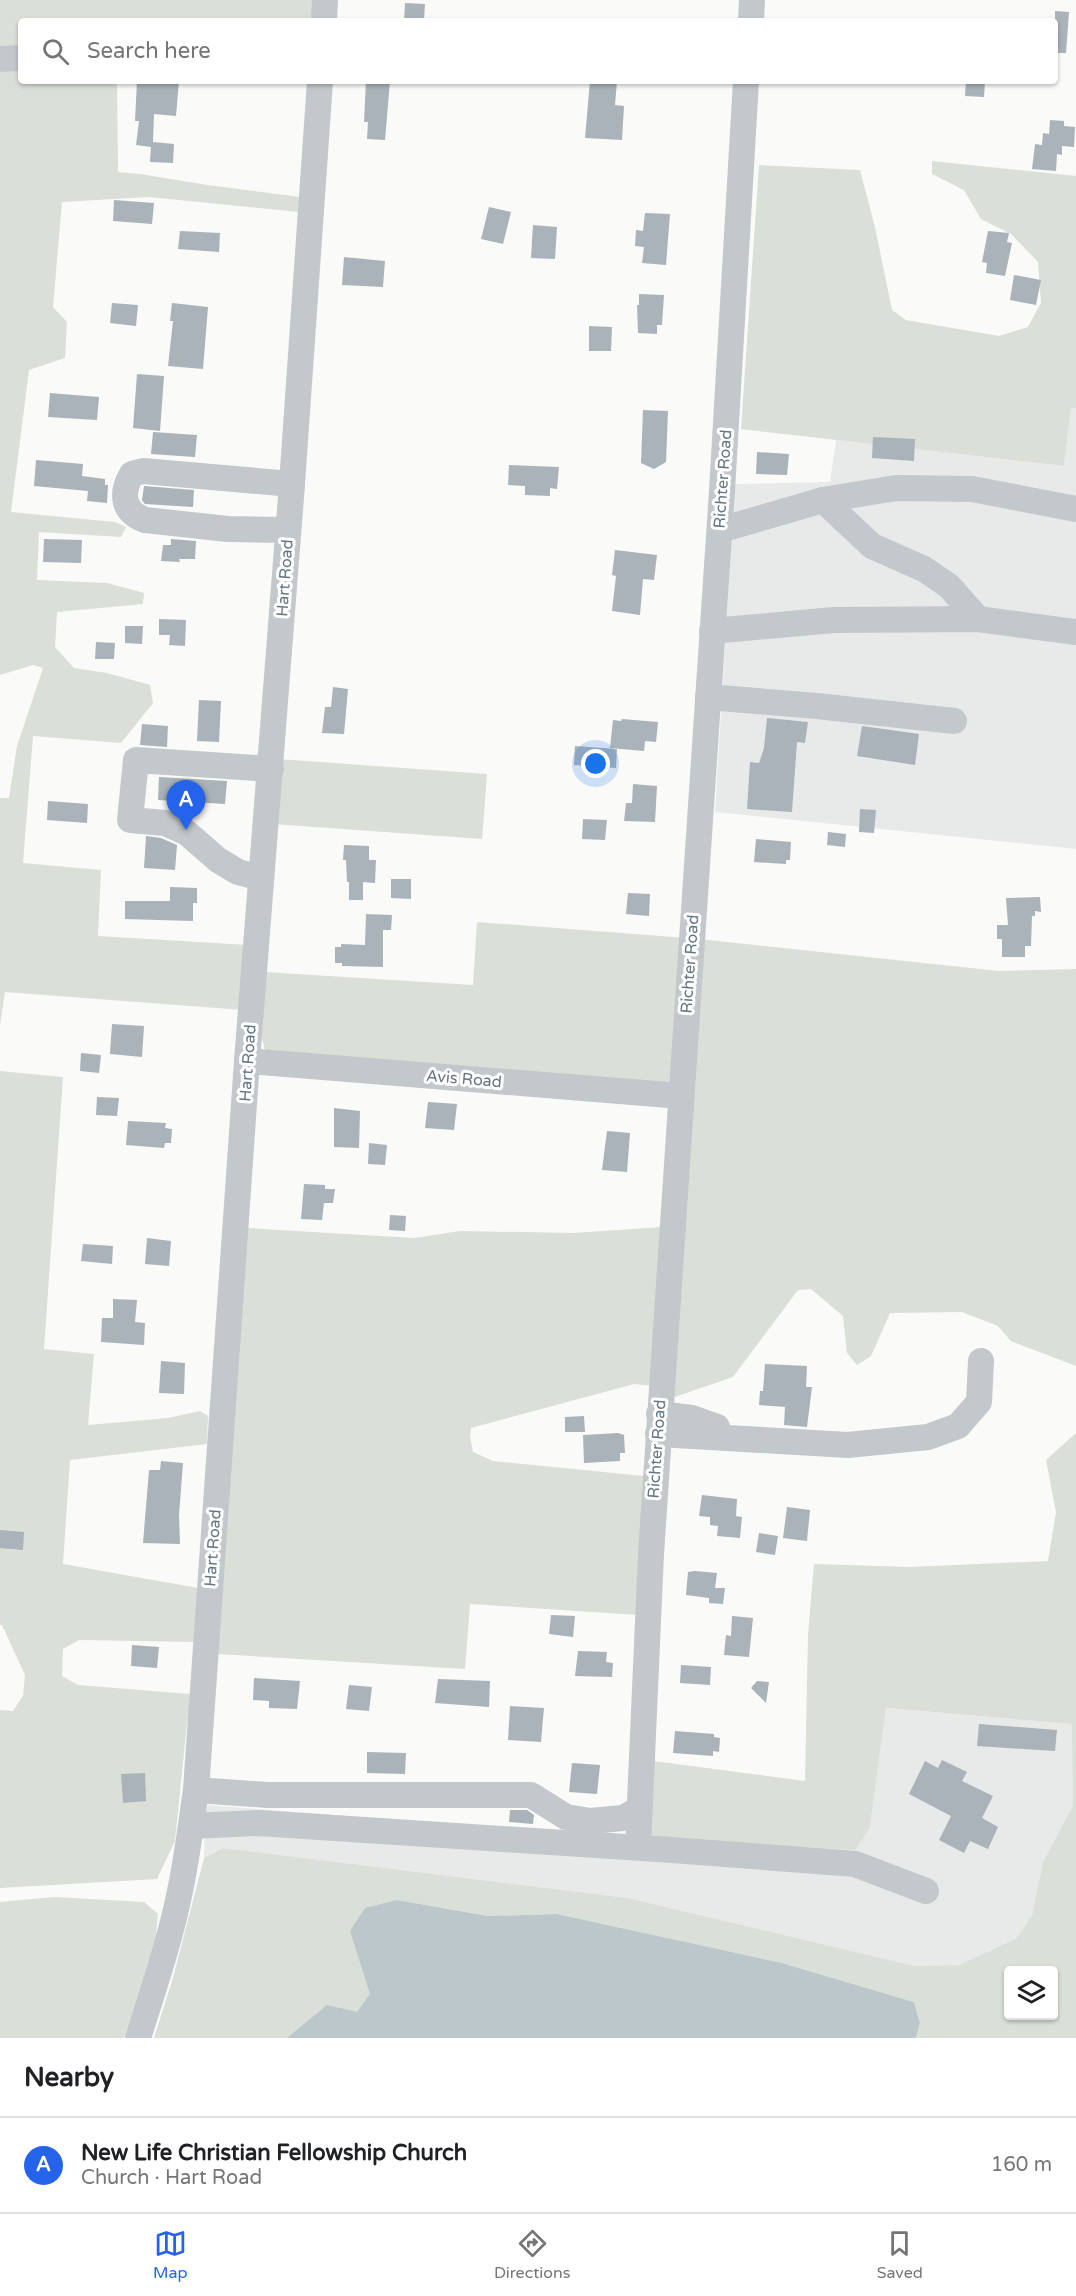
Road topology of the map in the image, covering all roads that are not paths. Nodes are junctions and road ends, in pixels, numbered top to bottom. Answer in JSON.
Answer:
{"nodes":[{"id":1,"x":325,"y":0,"type":"edge"},
{"id":2,"x":752,"y":0,"type":"edge"},
{"id":3,"x":324,"y":18,"type":"edge"},
{"id":4,"x":751,"y":18,"type":"edge"},
{"id":5,"x":18,"y":58,"type":"edge"},
{"id":6,"x":0,"y":59,"type":"edge"},
{"id":7,"x":320,"y":84,"type":"edge"},
{"id":8,"x":746,"y":84,"type":"edge"},
{"id":9,"x":292,"y":484,"type":"junction"},
{"id":10,"x":823,"y":500,"type":"junction"},
{"id":11,"x":1076,"y":509,"type":"edge"},
{"id":12,"x":288,"y":530,"type":"junction"},
{"id":13,"x":720,"y":530,"type":"junction"},
{"id":14,"x":978,"y":619,"type":"junction"},
{"id":15,"x":712,"y":631,"type":"junction"},
{"id":16,"x":1076,"y":632,"type":"edge"},
{"id":17,"x":708,"y":697,"type":"junction"},
{"id":18,"x":954,"y":722,"type":"dead end"},
{"id":19,"x":271,"y":769,"type":"junction"},
{"id":20,"x":261,"y":878,"type":"junction"},
{"id":21,"x":248,"y":1061,"type":"junction"},
{"id":22,"x":681,"y":1096,"type":"junction"},
{"id":23,"x":981,"y":1361,"type":"dead end"},
{"id":24,"x":659,"y":1424,"type":"junction"},
{"id":25,"x":196,"y":1790,"type":"junction"},
{"id":26,"x":639,"y":1809,"type":"junction"},
{"id":27,"x":192,"y":1826,"type":"junction"},
{"id":28,"x":638,"y":1847,"type":"junction"},
{"id":29,"x":926,"y":1891,"type":"dead end"},
{"id":30,"x":138,"y":2038,"type":"edge"}],
"edges":[{"from":1,"to":3,"type":"street"},
{"from":2,"to":4,"type":"street"},
{"from":5,"to":6,"type":"street"},
{"from":7,"to":9,"type":"street","name":"Hart Road"},
{"from":8,"to":13,"type":"street","name":"Richter Road"},
{"from":9,"to":12,"type":"street","name":"Hart Road"},
{"from":9,"to":12,"type":"street"},
{"from":10,"to":11,"type":"street"},
{"from":10,"to":13,"type":"street"},
{"from":10,"to":14,"type":"street"},
{"from":12,"to":19,"type":"street","name":"Hart Road"},
{"from":13,"to":15,"type":"street","name":"Richter Road"},
{"from":14,"to":15,"type":"street"},
{"from":14,"to":16,"type":"street"},
{"from":15,"to":17,"type":"street","name":"Richter Road"},
{"from":17,"to":18,"type":"street"},
{"from":17,"to":22,"type":"street","name":"Richter Road"},
{"from":19,"to":20,"type":"street","name":"Hart Road"},
{"from":19,"to":20,"type":"street"},
{"from":20,"to":21,"type":"street","name":"Hart Road"},
{"from":21,"to":22,"type":"street","name":"Avis Road"},
{"from":21,"to":25,"type":"street","name":"Hart Road"},
{"from":22,"to":24,"type":"street","name":"Richter Road"},
{"from":23,"to":24,"type":"street"},
{"from":24,"to":26,"type":"street","name":"Richter Road"},
{"from":25,"to":26,"type":"street"},
{"from":25,"to":27,"type":"street","name":"Hart Road"},
{"from":26,"to":28,"type":"street","name":"Richter Road"},
{"from":27,"to":28,"type":"street"},
{"from":27,"to":30,"type":"street","name":"Hart Road"},
{"from":28,"to":29,"type":"street"}]}
